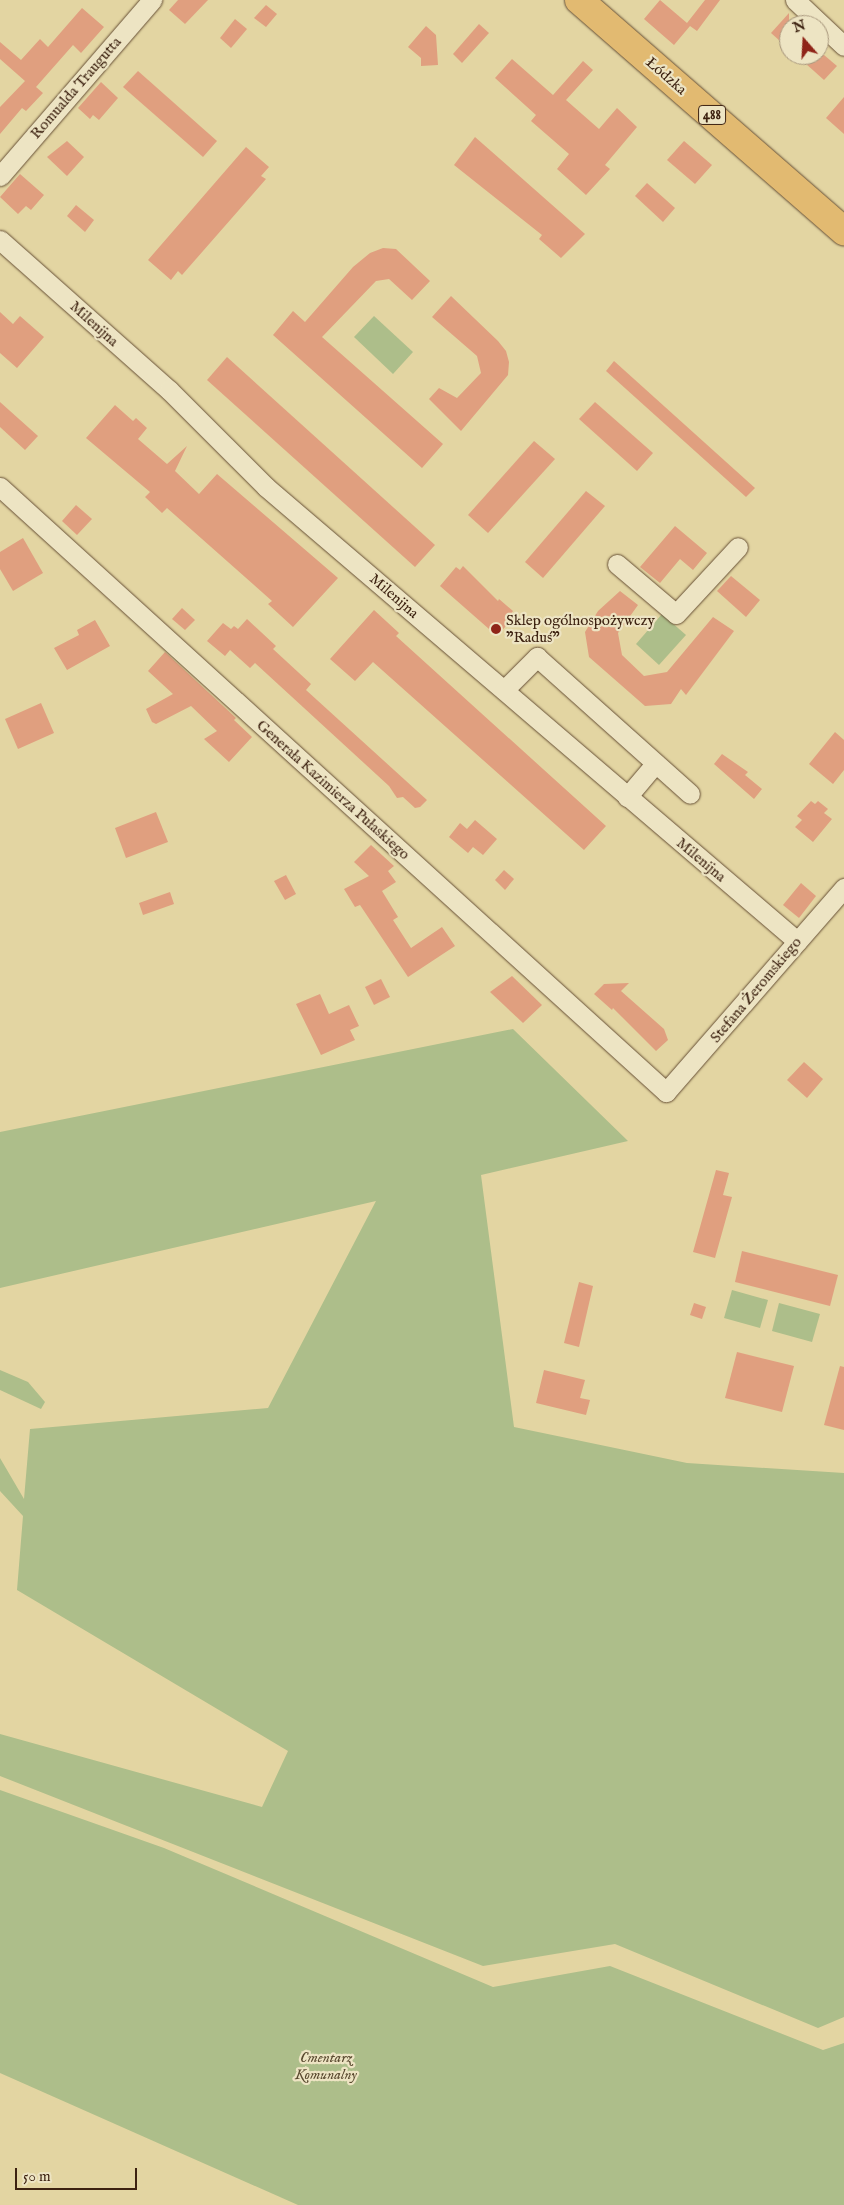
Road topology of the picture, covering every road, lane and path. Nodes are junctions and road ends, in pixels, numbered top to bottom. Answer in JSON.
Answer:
{"nodes":[{"id":1,"x":152,"y":0,"type":"edge"},
{"id":2,"x":579,"y":0,"type":"edge"},
{"id":3,"x":795,"y":0,"type":"edge"},
{"id":4,"x":844,"y":46,"type":"edge"},
{"id":5,"x":0,"y":176,"type":"edge"},
{"id":6,"x":844,"y":231,"type":"edge"},
{"id":7,"x":0,"y":240,"type":"edge"},
{"id":8,"x":0,"y":487,"type":"edge"},
{"id":9,"x":738,"y":546,"type":"dead end"},
{"id":10,"x":617,"y":564,"type":"dead end"},
{"id":11,"x":504,"y":690,"type":"junction"},
{"id":12,"x":655,"y":764,"type":"junction"},
{"id":13,"x":690,"y":794,"type":"dead end"},
{"id":14,"x":627,"y":797,"type":"junction"},
{"id":15,"x":844,"y":888,"type":"edge"},
{"id":16,"x":797,"y":941,"type":"junction"},
{"id":17,"x":666,"y":1092,"type":"joint"}],
"edges":[{"from":1,"to":5,"type":"street","name":"Romualda Traugutta"},
{"from":2,"to":6,"type":"main road","name":"Łódzka","number":"488"},
{"from":3,"to":4,"type":"street"},
{"from":7,"to":11,"type":"street","name":"Milenijna"},
{"from":8,"to":17,"type":"street","name":"Generała Kazimierza Pułaskiego"},
{"from":9,"to":10,"type":"street"},
{"from":11,"to":12,"type":"street"},
{"from":11,"to":14,"type":"street","name":"Milenijna"},
{"from":12,"to":13,"type":"street"},
{"from":12,"to":14,"type":"street"},
{"from":14,"to":16,"type":"street","name":"Milenijna"},
{"from":15,"to":16,"type":"street","name":"Stefana Żeromskiego"},
{"from":16,"to":17,"type":"street","name":"Stefana Żeromskiego"}]}
